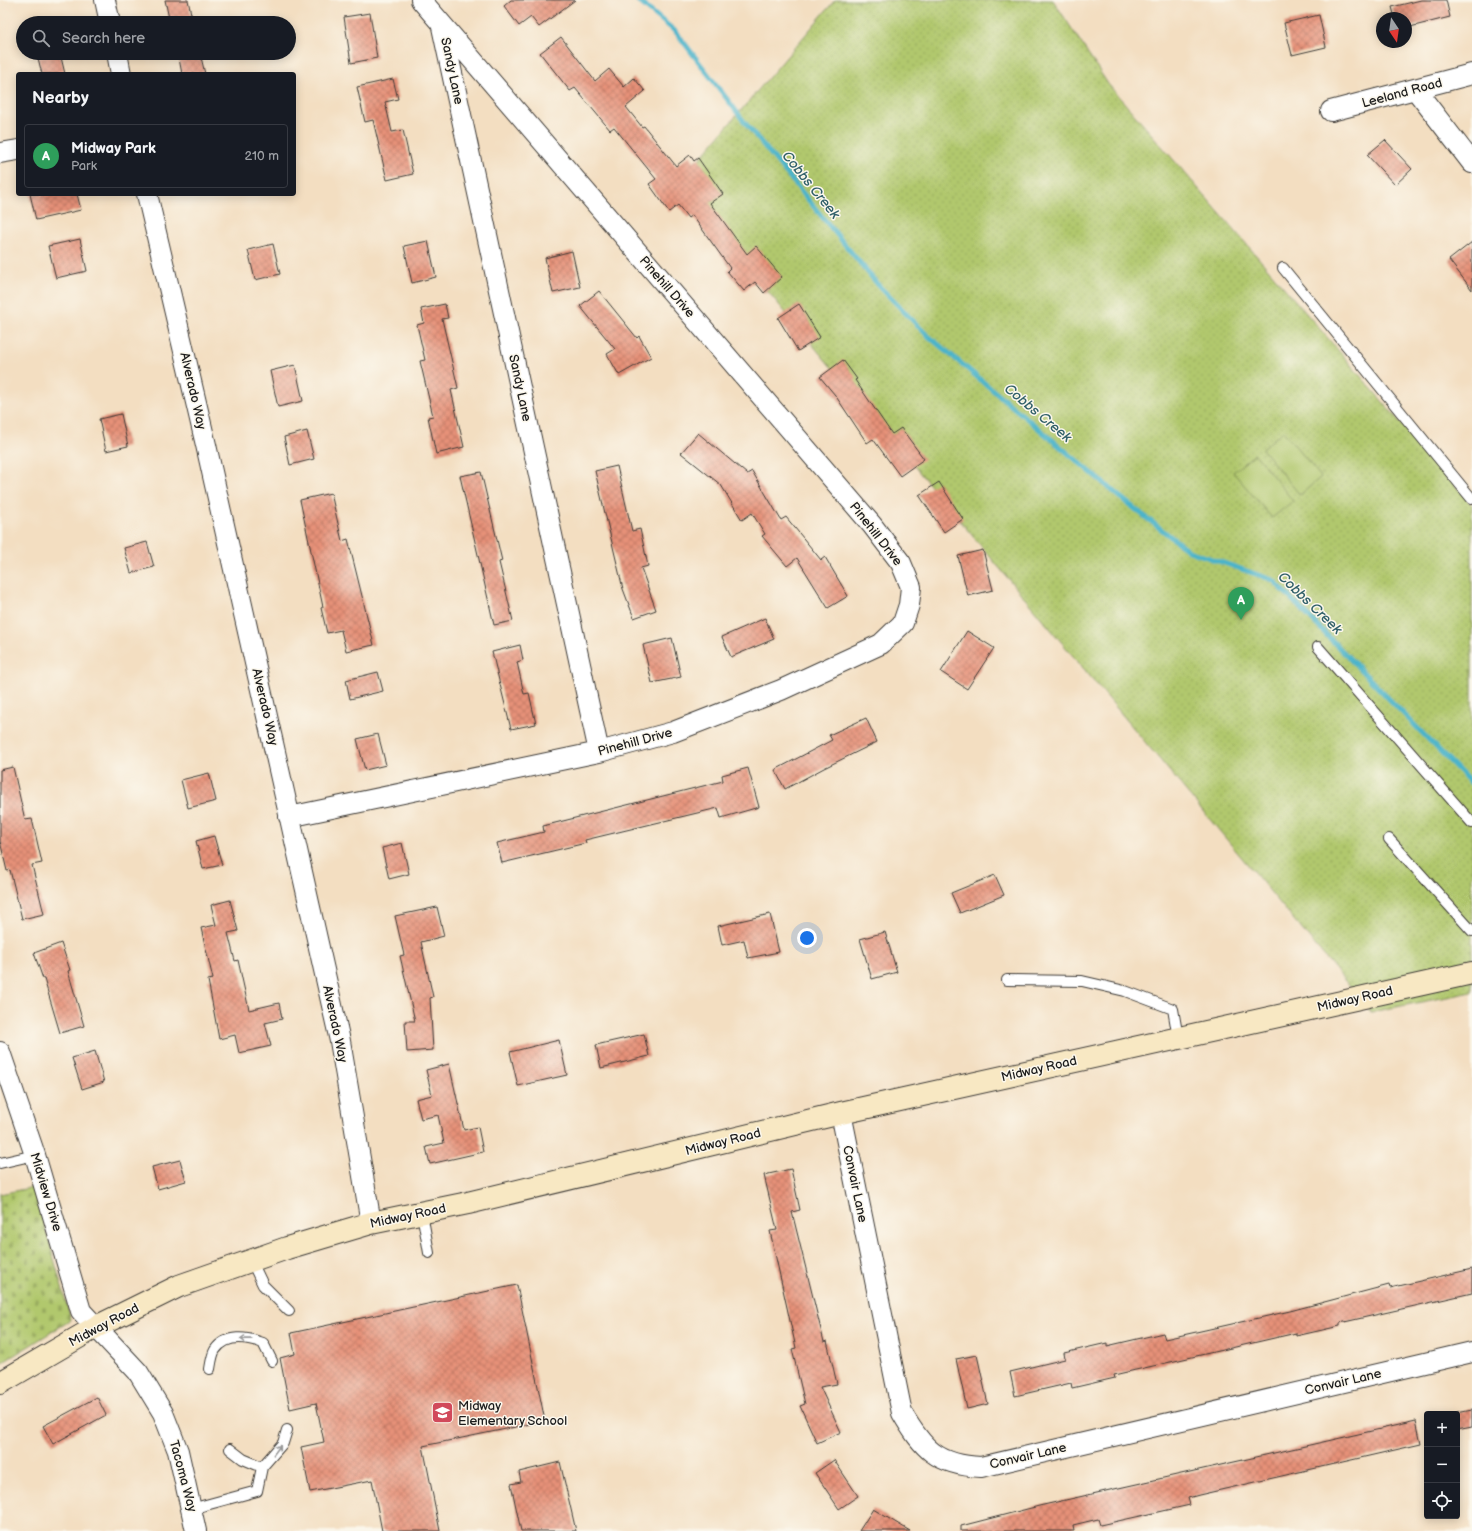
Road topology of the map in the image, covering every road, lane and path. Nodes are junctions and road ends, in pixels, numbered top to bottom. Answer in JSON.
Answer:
{"nodes":[{"id":1,"x":105,"y":0,"type":"edge"},
{"id":2,"x":421,"y":0,"type":"edge"},
{"id":3,"x":108,"y":16,"type":"edge"},
{"id":4,"x":441,"y":23,"type":"junction"},
{"id":5,"x":118,"y":60,"type":"edge"},
{"id":6,"x":121,"y":72,"type":"edge"},
{"id":7,"x":1472,"y":74,"type":"edge"},
{"id":8,"x":1415,"y":89,"type":"junction"},
{"id":9,"x":1331,"y":111,"type":"dead end"},
{"id":10,"x":16,"y":150,"type":"edge"},
{"id":11,"x":0,"y":153,"type":"edge"},
{"id":12,"x":1472,"y":163,"type":"edge"},
{"id":13,"x":147,"y":196,"type":"edge"},
{"id":14,"x":1283,"y":268,"type":"dead end"},
{"id":15,"x":1472,"y":499,"type":"edge"},
{"id":16,"x":1318,"y":647,"type":"dead end"},
{"id":17,"x":599,"y":752,"type":"junction"},
{"id":18,"x":289,"y":817,"type":"junction"},
{"id":19,"x":1472,"y":823,"type":"edge"},
{"id":20,"x":1388,"y":840,"type":"dead end"},
{"id":21,"x":1472,"y":931,"type":"edge"},
{"id":22,"x":1472,"y":973,"type":"edge"},
{"id":23,"x":1007,"y":980,"type":"dead end"},
{"id":24,"x":1178,"y":1038,"type":"junction"},
{"id":25,"x":0,"y":1052,"type":"edge"},
{"id":26,"x":841,"y":1113,"type":"junction"},
{"id":27,"x":35,"y":1155,"type":"junction"},
{"id":28,"x":0,"y":1163,"type":"edge"},
{"id":29,"x":422,"y":1213,"type":"junction"},
{"id":30,"x":371,"y":1223,"type":"junction"},
{"id":31,"x":429,"y":1253,"type":"dead end"},
{"id":32,"x":251,"y":1260,"type":"junction"},
{"id":33,"x":289,"y":1311,"type":"dead end"},
{"id":34,"x":96,"y":1327,"type":"junction"},
{"id":35,"x":1472,"y":1352,"type":"edge"},
{"id":36,"x":272,"y":1362,"type":"dead end"},
{"id":37,"x":210,"y":1369,"type":"dead end"},
{"id":38,"x":0,"y":1383,"type":"edge"},
{"id":39,"x":287,"y":1430,"type":"dead end"},
{"id":40,"x":230,"y":1449,"type":"dead end"},
{"id":41,"x":262,"y":1467,"type":"junction"},
{"id":42,"x":191,"y":1509,"type":"junction"},
{"id":43,"x":196,"y":1531,"type":"edge"}],
"edges":[{"from":1,"to":3,"type":"street"},
{"from":2,"to":4,"type":"street","name":"Pinehill Drive"},
{"from":4,"to":17,"type":"street","name":"Sandy Lane"},
{"from":4,"to":17,"type":"street","name":"Pinehill Drive"},
{"from":5,"to":6,"type":"street"},
{"from":7,"to":8,"type":"street","name":"Leeland Road"},
{"from":8,"to":9,"type":"street","name":"Leeland Road"},
{"from":8,"to":12,"type":"street"},
{"from":10,"to":11,"type":"street"},
{"from":13,"to":18,"type":"street","name":"Alverado Way"},
{"from":14,"to":15,"type":"lane"},
{"from":16,"to":19,"type":"lane"},
{"from":17,"to":18,"type":"street","name":"Pinehill Drive"},
{"from":18,"to":30,"type":"street","name":"Alverado Way"},
{"from":20,"to":21,"type":"lane"},
{"from":22,"to":24,"type":"street","name":"Midway Road"},
{"from":23,"to":24,"type":"lane"},
{"from":24,"to":26,"type":"street","name":"Midway Road"},
{"from":25,"to":27,"type":"street","name":"Midview Drive"},
{"from":26,"to":29,"type":"street","name":"Midway Road"},
{"from":26,"to":35,"type":"street","name":"Convair Lane"},
{"from":27,"to":28,"type":"lane"},
{"from":27,"to":34,"type":"street","name":"Midview Drive"},
{"from":29,"to":30,"type":"street","name":"Midway Road"},
{"from":29,"to":31,"type":"lane"},
{"from":30,"to":32,"type":"street","name":"Midway Road"},
{"from":32,"to":33,"type":"lane"},
{"from":32,"to":34,"type":"street","name":"Midway Road"},
{"from":34,"to":38,"type":"street","name":"Midway Road"},
{"from":34,"to":42,"type":"street","name":"Tacoma Way"},
{"from":36,"to":37,"type":"lane","one_way":true},
{"from":41,"to":39,"type":"lane","one_way":true},
{"from":40,"to":41,"type":"lane"},
{"from":41,"to":42,"type":"lane"},
{"from":42,"to":43,"type":"street","name":"Tacoma Way"}]}
